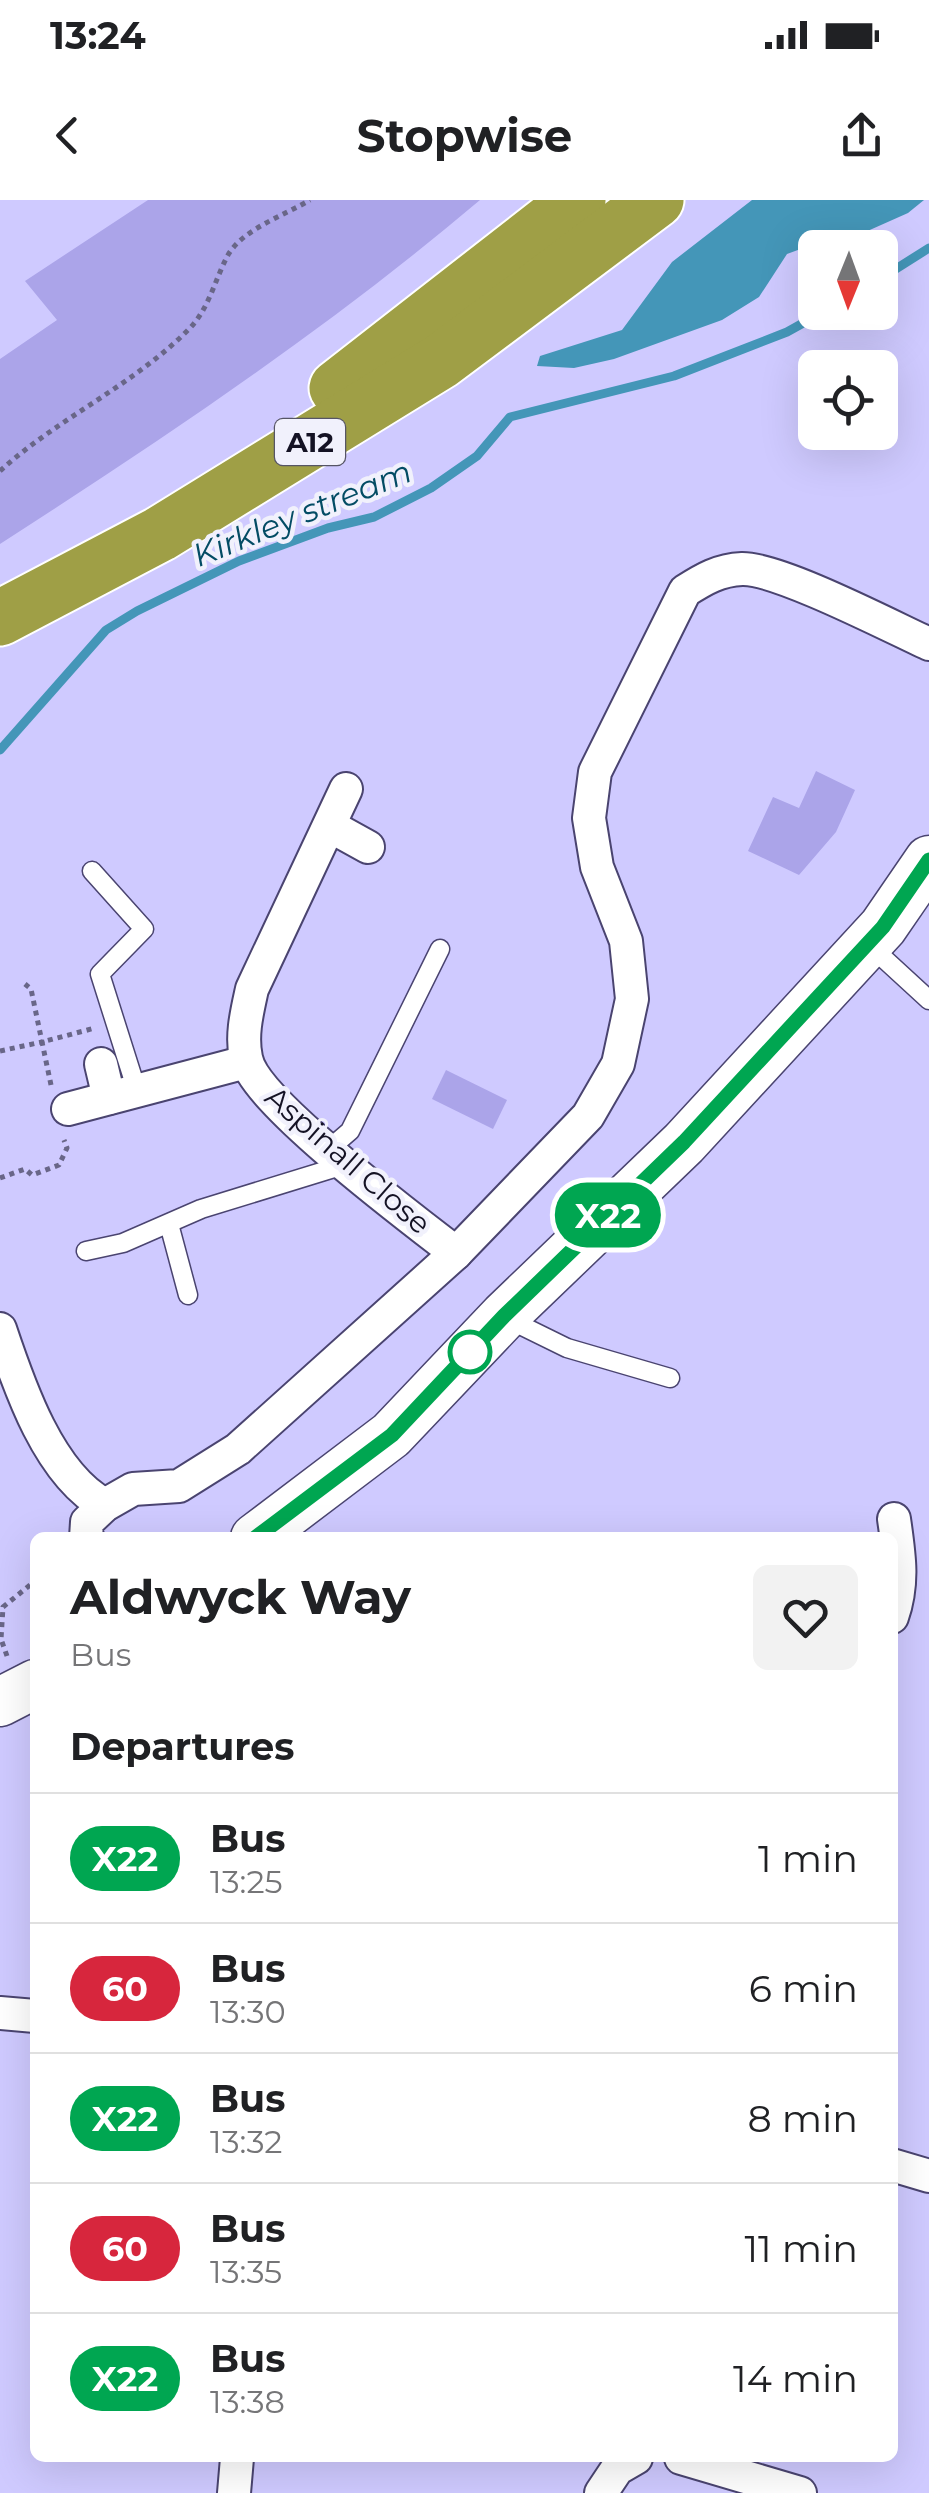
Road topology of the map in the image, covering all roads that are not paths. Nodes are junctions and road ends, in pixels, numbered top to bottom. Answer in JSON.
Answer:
{"nodes":[{"id":1,"x":578,"y":200,"type":"edge"},
{"id":2,"x":656,"y":200,"type":"edge"},
{"id":3,"x":0,"y":598,"type":"edge"},
{"id":4,"x":0,"y":618,"type":"edge"},
{"id":5,"x":928,"y":642,"type":"edge"},
{"id":6,"x":346,"y":789,"type":"dead end"},
{"id":7,"x":330,"y":826,"type":"junction"},
{"id":8,"x":368,"y":847,"type":"dead end"},
{"id":9,"x":929,"y":860,"type":"edge"},
{"id":10,"x":92,"y":871,"type":"dead end"},
{"id":11,"x":868,"y":944,"type":"junction"},
{"id":12,"x":440,"y":948,"type":"dead end"},
{"id":13,"x":929,"y":1000,"type":"edge"},
{"id":14,"x":246,"y":1062,"type":"junction"},
{"id":15,"x":101,"y":1064,"type":"dead end"},
{"id":16,"x":123,"y":1094,"type":"junction"},
{"id":17,"x":68,"y":1109,"type":"dead end"},
{"id":18,"x":336,"y":1158,"type":"junction"},
{"id":19,"x":169,"y":1224,"type":"junction"},
{"id":20,"x":86,"y":1250,"type":"dead end"},
{"id":21,"x":456,"y":1253,"type":"junction"},
{"id":22,"x":188,"y":1295,"type":"dead end"},
{"id":23,"x":504,"y":1316,"type":"junction"},
{"id":24,"x":0,"y":1329,"type":"edge"},
{"id":25,"x":5,"y":1363,"type":"edge"},
{"id":26,"x":670,"y":1378,"type":"dead end"},
{"id":27,"x":105,"y":1505,"type":"junction"},
{"id":28,"x":894,"y":1520,"type":"dead end"},
{"id":29,"x":86,"y":1532,"type":"edge"},
{"id":30,"x":263,"y":1532,"type":"edge"},
{"id":31,"x":896,"y":1532,"type":"edge"},
{"id":32,"x":898,"y":1547,"type":"edge"},
{"id":33,"x":898,"y":1600,"type":"edge"},
{"id":34,"x":0,"y":2012,"type":"edge"},
{"id":35,"x":30,"y":2015,"type":"edge"},
{"id":36,"x":898,"y":2167,"type":"edge"},
{"id":37,"x":929,"y":2176,"type":"edge"},
{"id":38,"x":236,"y":2462,"type":"edge"},
{"id":39,"x":629,"y":2462,"type":"edge"},
{"id":40,"x":695,"y":2462,"type":"edge"},
{"id":41,"x":234,"y":2493,"type":"edge"},
{"id":42,"x":601,"y":2493,"type":"edge"},
{"id":43,"x":800,"y":2493,"type":"edge"}],
"edges":[{"from":1,"to":3,"type":"highway","number":"A12"},
{"from":2,"to":4,"type":"highway","number":"A12"},
{"from":5,"to":21,"type":"street"},
{"from":6,"to":7,"type":"street","name":"Aspinall Close"},
{"from":7,"to":8,"type":"street"},
{"from":7,"to":14,"type":"street","name":"Aspinall Close"},
{"from":9,"to":11,"type":"street"},
{"from":10,"to":16,"type":"lane"},
{"from":11,"to":13,"type":"lane"},
{"from":11,"to":23,"type":"street"},
{"from":12,"to":18,"type":"lane"},
{"from":14,"to":16,"type":"street","name":"Aspinall Close"},
{"from":14,"to":18,"type":"street","name":"Aspinall Close"},
{"from":15,"to":16,"type":"street"},
{"from":16,"to":17,"type":"street","name":"Aspinall Close"},
{"from":18,"to":19,"type":"lane"},
{"from":18,"to":21,"type":"street","name":"Aspinall Close"},
{"from":19,"to":20,"type":"lane"},
{"from":19,"to":22,"type":"lane"},
{"from":21,"to":27,"type":"street"},
{"from":23,"to":26,"type":"lane"},
{"from":23,"to":30,"type":"street"},
{"from":24,"to":25,"type":"street"},
{"from":25,"to":27,"type":"street"},
{"from":27,"to":29,"type":"street"},
{"from":28,"to":31,"type":"street"},
{"from":32,"to":33,"type":"street"},
{"from":34,"to":35,"type":"street"},
{"from":36,"to":37,"type":"street"},
{"from":38,"to":41,"type":"street"},
{"from":39,"to":42,"type":"street"},
{"from":40,"to":43,"type":"street"}]}
